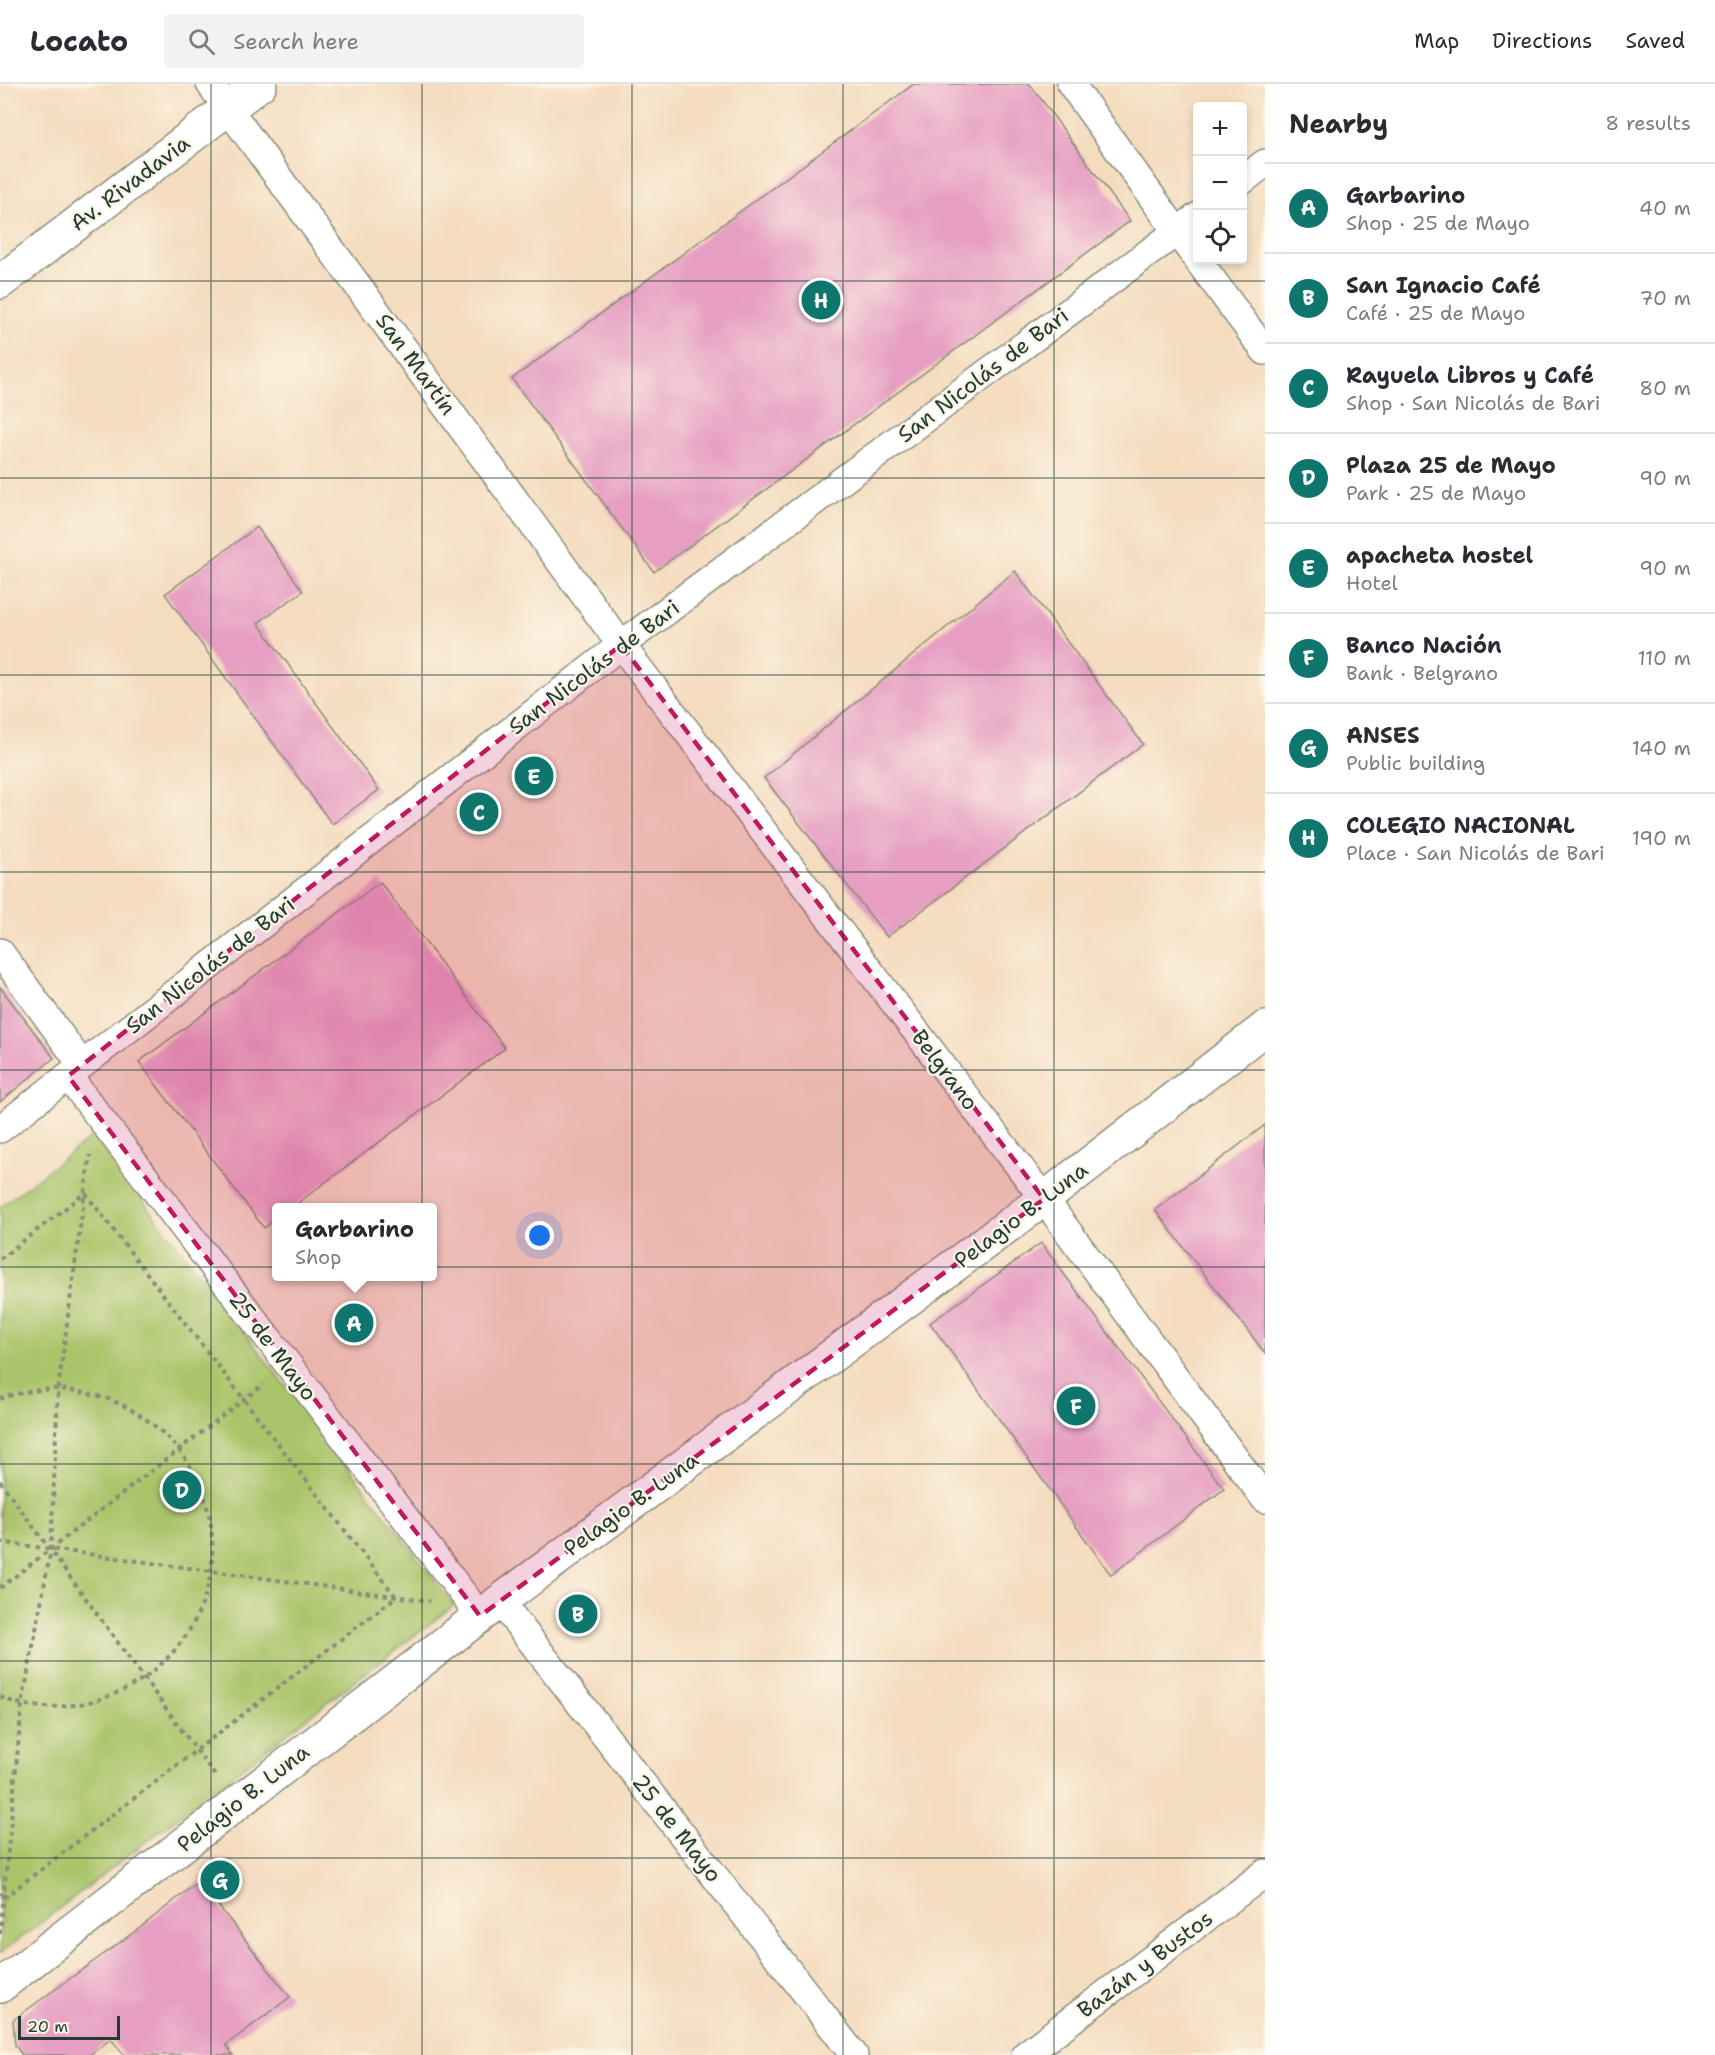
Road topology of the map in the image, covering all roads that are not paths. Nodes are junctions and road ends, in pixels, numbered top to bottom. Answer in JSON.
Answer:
{"nodes":[{"id":1,"x":260,"y":84,"type":"edge"},
{"id":2,"x":1071,"y":84,"type":"edge"},
{"id":3,"x":219,"y":96,"type":"edge"},
{"id":4,"x":1265,"y":164,"type":"edge"},
{"id":5,"x":1247,"y":177,"type":"edge"},
{"id":6,"x":1187,"y":224,"type":"edge"},
{"id":7,"x":0,"y":282,"type":"edge"},
{"id":8,"x":1265,"y":351,"type":"edge"},
{"id":9,"x":621,"y":645,"type":"junction"},
{"id":10,"x":0,"y":952,"type":"edge"},
{"id":11,"x":1265,"y":1028,"type":"edge"},
{"id":12,"x":75,"y":1070,"type":"junction"},
{"id":13,"x":0,"y":1129,"type":"edge"},
{"id":14,"x":1044,"y":1199,"type":"junction"},
{"id":15,"x":1265,"y":1499,"type":"edge"},
{"id":16,"x":490,"y":1608,"type":"junction"},
{"id":17,"x":1265,"y":1873,"type":"edge"},
{"id":18,"x":0,"y":1986,"type":"edge"},
{"id":19,"x":854,"y":2055,"type":"edge"},
{"id":20,"x":1025,"y":2055,"type":"edge"}],
"edges":[{"from":1,"to":3,"type":"street","name":"Av. Rivadavia"},
{"from":2,"to":6,"type":"street"},
{"from":3,"to":7,"type":"street","name":"Av. Rivadavia"},
{"from":3,"to":9,"type":"street","name":"San Martín"},
{"from":4,"to":5,"type":"street"},
{"from":6,"to":8,"type":"street"},
{"from":6,"to":9,"type":"street","name":"San Nicolás de Bari"},
{"from":9,"to":12,"type":"street","name":"San Nicolás de Bari"},
{"from":9,"to":14,"type":"street","name":"Belgrano"},
{"from":10,"to":12,"type":"street","name":"25 de Mayo"},
{"from":11,"to":14,"type":"street","name":"Pelagio B. Luna"},
{"from":12,"to":13,"type":"street","name":"San Nicolás de Bari"},
{"from":12,"to":16,"type":"street","name":"25 de Mayo"},
{"from":14,"to":15,"type":"street","name":"Belgrano"},
{"from":14,"to":16,"type":"street","name":"Pelagio B. Luna"},
{"from":16,"to":18,"type":"street","name":"Pelagio B. Luna"},
{"from":16,"to":19,"type":"street","name":"25 de Mayo"},
{"from":17,"to":20,"type":"street","name":"Bazán y Bustos"}]}
